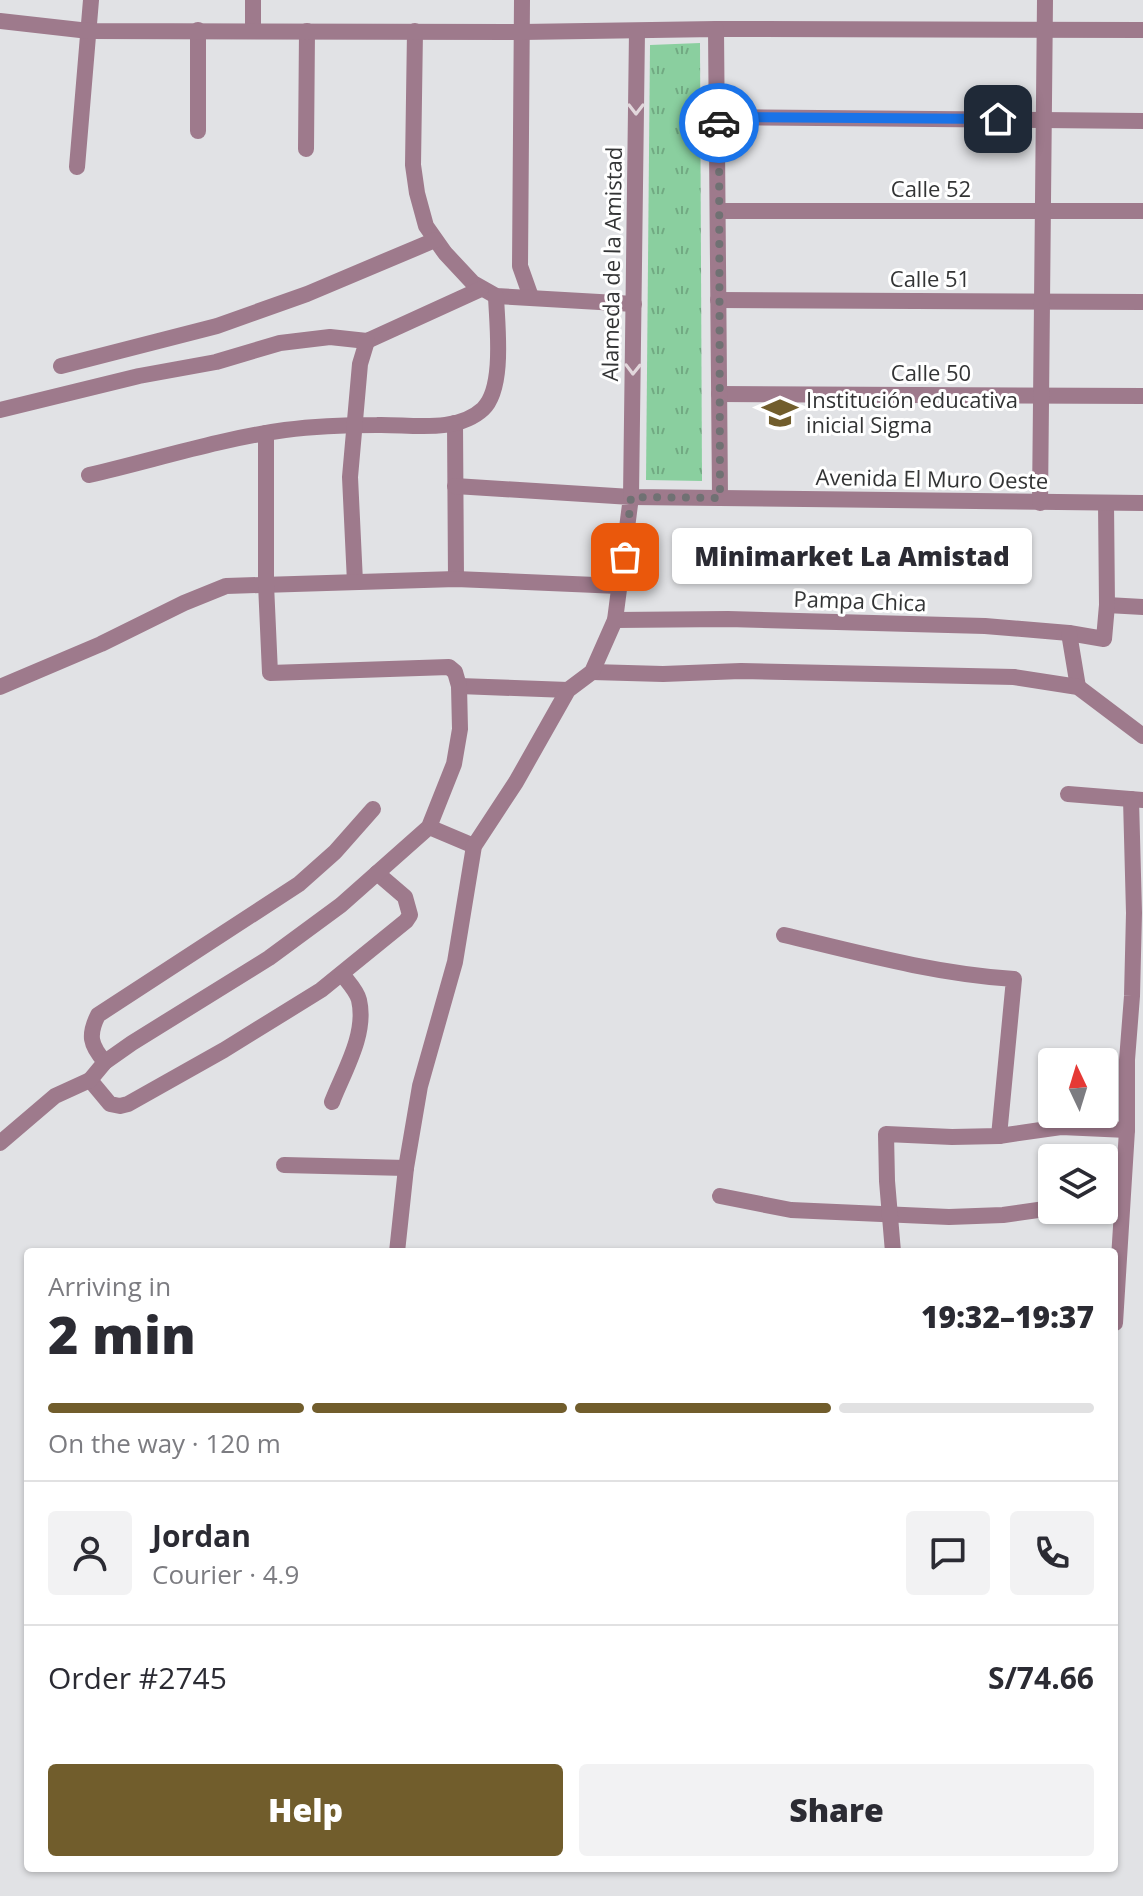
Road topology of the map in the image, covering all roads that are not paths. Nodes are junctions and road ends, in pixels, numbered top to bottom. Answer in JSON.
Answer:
{"nodes":[{"id":1,"x":91,"y":0,"type":"edge"},
{"id":2,"x":253,"y":0,"type":"edge"},
{"id":3,"x":522,"y":0,"type":"edge"},
{"id":4,"x":1045,"y":0,"type":"edge"},
{"id":5,"x":0,"y":21,"type":"edge"},
{"id":6,"x":716,"y":29,"type":"junction"},
{"id":7,"x":1045,"y":29,"type":"junction"},
{"id":8,"x":198,"y":30,"type":"junction"},
{"id":9,"x":253,"y":30,"type":"junction"},
{"id":10,"x":1143,"y":30,"type":"edge"},
{"id":11,"x":89,"y":31,"type":"junction"},
{"id":12,"x":307,"y":31,"type":"junction"},
{"id":13,"x":415,"y":31,"type":"junction"},
{"id":14,"x":637,"y":31,"type":"junction"},
{"id":15,"x":522,"y":32,"type":"junction"},
{"id":16,"x":719,"y":117,"type":"junction"},
{"id":17,"x":1044,"y":120,"type":"junction"},
{"id":18,"x":1143,"y":121,"type":"edge"},
{"id":19,"x":198,"y":131,"type":"dead end"},
{"id":20,"x":306,"y":149,"type":"dead end"},
{"id":21,"x":77,"y":167,"type":"dead end"},
{"id":22,"x":719,"y":211,"type":"junction"},
{"id":23,"x":1043,"y":211,"type":"junction"},
{"id":24,"x":1143,"y":211,"type":"edge"},
{"id":25,"x":435,"y":240,"type":"junction"},
{"id":26,"x":489,"y":292,"type":"junction"},
{"id":27,"x":531,"y":297,"type":"junction"},
{"id":28,"x":718,"y":300,"type":"junction"},
{"id":29,"x":1042,"y":302,"type":"junction"},
{"id":30,"x":1143,"y":302,"type":"edge"},
{"id":31,"x":634,"y":304,"type":"junction"},
{"id":32,"x":367,"y":341,"type":"junction"},
{"id":33,"x":61,"y":366,"type":"dead end"},
{"id":34,"x":719,"y":394,"type":"junction"},
{"id":35,"x":1041,"y":395,"type":"junction"},
{"id":36,"x":1143,"y":396,"type":"edge"},
{"id":37,"x":0,"y":410,"type":"edge"},
{"id":38,"x":455,"y":423,"type":"junction"},
{"id":39,"x":356,"y":425,"type":"junction"},
{"id":40,"x":266,"y":433,"type":"junction"},
{"id":41,"x":89,"y":475,"type":"dead end"},
{"id":42,"x":455,"y":486,"type":"junction"},
{"id":43,"x":631,"y":497,"type":"junction"},
{"id":44,"x":720,"y":498,"type":"junction"},
{"id":45,"x":1040,"y":503,"type":"junction"},
{"id":46,"x":1106,"y":503,"type":"junction"},
{"id":47,"x":1143,"y":503,"type":"edge"},
{"id":48,"x":456,"y":579,"type":"junction"},
{"id":49,"x":355,"y":582,"type":"junction"},
{"id":50,"x":266,"y":584,"type":"junction"},
{"id":51,"x":619,"y":586,"type":"junction"},
{"id":52,"x":1107,"y":605,"type":"junction"},
{"id":53,"x":1143,"y":607,"type":"edge"},
{"id":54,"x":615,"y":620,"type":"junction"},
{"id":55,"x":1069,"y":633,"type":"junction"},
{"id":56,"x":592,"y":672,"type":"junction"},
{"id":57,"x":459,"y":686,"type":"junction"},
{"id":58,"x":0,"y":687,"type":"edge"},
{"id":59,"x":1078,"y":687,"type":"junction"},
{"id":60,"x":568,"y":690,"type":"junction"},
{"id":61,"x":1143,"y":736,"type":"edge"},
{"id":62,"x":1068,"y":794,"type":"dead end"},
{"id":63,"x":1137,"y":799,"type":"edge"},
{"id":64,"x":373,"y":809,"type":"dead end"},
{"id":65,"x":429,"y":827,"type":"junction"},
{"id":66,"x":474,"y":846,"type":"junction"},
{"id":67,"x":377,"y":873,"type":"junction"},
{"id":68,"x":784,"y":935,"type":"dead end"},
{"id":69,"x":342,"y":974,"type":"junction"},
{"id":70,"x":1135,"y":1061,"type":"edge"},
{"id":71,"x":105,"y":1062,"type":"junction"},
{"id":72,"x":90,"y":1080,"type":"junction"},
{"id":73,"x":332,"y":1102,"type":"dead end"},
{"id":74,"x":1127,"y":1130,"type":"junction"},
{"id":75,"x":999,"y":1136,"type":"junction"},
{"id":76,"x":0,"y":1143,"type":"edge"},
{"id":77,"x":284,"y":1165,"type":"dead end"},
{"id":78,"x":406,"y":1168,"type":"junction"},
{"id":79,"x":720,"y":1196,"type":"dead end"},
{"id":80,"x":1038,"y":1210,"type":"edge"},
{"id":81,"x":889,"y":1214,"type":"junction"},
{"id":82,"x":397,"y":1248,"type":"edge"},
{"id":83,"x":893,"y":1248,"type":"edge"},
{"id":84,"x":1118,"y":1275,"type":"edge"}],
"edges":[{"from":1,"to":11,"type":"street"},
{"from":2,"to":9,"type":"street"},
{"from":3,"to":15,"type":"street"},
{"from":4,"to":7,"type":"street"},
{"from":5,"to":11,"type":"street"},
{"from":6,"to":7,"type":"street"},
{"from":6,"to":14,"type":"street"},
{"from":6,"to":16,"type":"street"},
{"from":7,"to":10,"type":"street"},
{"from":7,"to":17,"type":"street"},
{"from":8,"to":9,"type":"street"},
{"from":8,"to":11,"type":"street"},
{"from":8,"to":19,"type":"street"},
{"from":9,"to":12,"type":"street"},
{"from":11,"to":21,"type":"street"},
{"from":12,"to":13,"type":"street"},
{"from":12,"to":20,"type":"street"},
{"from":13,"to":15,"type":"street"},
{"from":13,"to":25,"type":"street"},
{"from":14,"to":15,"type":"street"},
{"from":14,"to":31,"type":"street","name":"Alameda de la Amistad","one_way":true},
{"from":15,"to":27,"type":"street"},
{"from":16,"to":17,"type":"street"},
{"from":16,"to":22,"type":"street"},
{"from":17,"to":18,"type":"street"},
{"from":17,"to":23,"type":"street"},
{"from":22,"to":23,"type":"street","name":"Calle 52"},
{"from":22,"to":28,"type":"street"},
{"from":23,"to":24,"type":"street","name":"Calle 52"},
{"from":23,"to":29,"type":"street"},
{"from":25,"to":26,"type":"street"},
{"from":25,"to":33,"type":"street"},
{"from":26,"to":27,"type":"street"},
{"from":26,"to":32,"type":"street"},
{"from":26,"to":38,"type":"street"},
{"from":27,"to":31,"type":"street"},
{"from":28,"to":29,"type":"street","name":"Calle 51"},
{"from":28,"to":34,"type":"street"},
{"from":29,"to":30,"type":"street","name":"Calle 51"},
{"from":29,"to":35,"type":"street"},
{"from":31,"to":43,"type":"street","name":"Alameda de la Amistad","one_way":true},
{"from":32,"to":37,"type":"street"},
{"from":32,"to":39,"type":"street"},
{"from":34,"to":35,"type":"street","name":"Calle 50"},
{"from":34,"to":44,"type":"street"},
{"from":35,"to":36,"type":"street","name":"Calle 50"},
{"from":35,"to":45,"type":"street"},
{"from":38,"to":39,"type":"street"},
{"from":38,"to":42,"type":"street"},
{"from":39,"to":40,"type":"street"},
{"from":39,"to":49,"type":"street"},
{"from":40,"to":41,"type":"street"},
{"from":40,"to":50,"type":"street"},
{"from":42,"to":43,"type":"street","name":"Avenida El Muro Oeste"},
{"from":42,"to":48,"type":"street"},
{"from":43,"to":44,"type":"street","name":"Avenida El Muro Oeste"},
{"from":43,"to":51,"type":"street","name":"Alameda de la Amistad"},
{"from":44,"to":45,"type":"street","name":"Avenida El Muro Oeste"},
{"from":45,"to":46,"type":"street","name":"Avenida El Muro Oeste"},
{"from":46,"to":47,"type":"street","name":"Avenida El Muro Oeste"},
{"from":46,"to":52,"type":"street"},
{"from":48,"to":49,"type":"street"},
{"from":48,"to":51,"type":"street"},
{"from":49,"to":50,"type":"street"},
{"from":50,"to":57,"type":"street"},
{"from":50,"to":58,"type":"street"},
{"from":51,"to":54,"type":"street","name":"Alameda de la Amistad"},
{"from":52,"to":53,"type":"street"},
{"from":52,"to":55,"type":"street","name":"Pampa Chica"},
{"from":54,"to":55,"type":"street","name":"Pampa Chica"},
{"from":54,"to":56,"type":"street","name":"Alameda de la Amistad"},
{"from":55,"to":59,"type":"street"},
{"from":56,"to":59,"type":"street"},
{"from":56,"to":60,"type":"street"},
{"from":57,"to":60,"type":"street"},
{"from":57,"to":65,"type":"street"},
{"from":59,"to":61,"type":"street"},
{"from":60,"to":66,"type":"street"},
{"from":62,"to":63,"type":"street"},
{"from":63,"to":70,"type":"street"},
{"from":64,"to":71,"type":"street"},
{"from":65,"to":66,"type":"street"},
{"from":65,"to":67,"type":"street"},
{"from":66,"to":78,"type":"street"},
{"from":67,"to":69,"type":"street"},
{"from":67,"to":71,"type":"street"},
{"from":68,"to":75,"type":"street"},
{"from":69,"to":72,"type":"street"},
{"from":69,"to":73,"type":"street"},
{"from":70,"to":74,"type":"street"},
{"from":71,"to":72,"type":"street"},
{"from":72,"to":76,"type":"street"},
{"from":74,"to":75,"type":"street"},
{"from":74,"to":84,"type":"street"},
{"from":75,"to":81,"type":"street"},
{"from":77,"to":78,"type":"street"},
{"from":78,"to":82,"type":"street"},
{"from":79,"to":81,"type":"street"},
{"from":80,"to":81,"type":"street"},
{"from":81,"to":83,"type":"street"}]}
